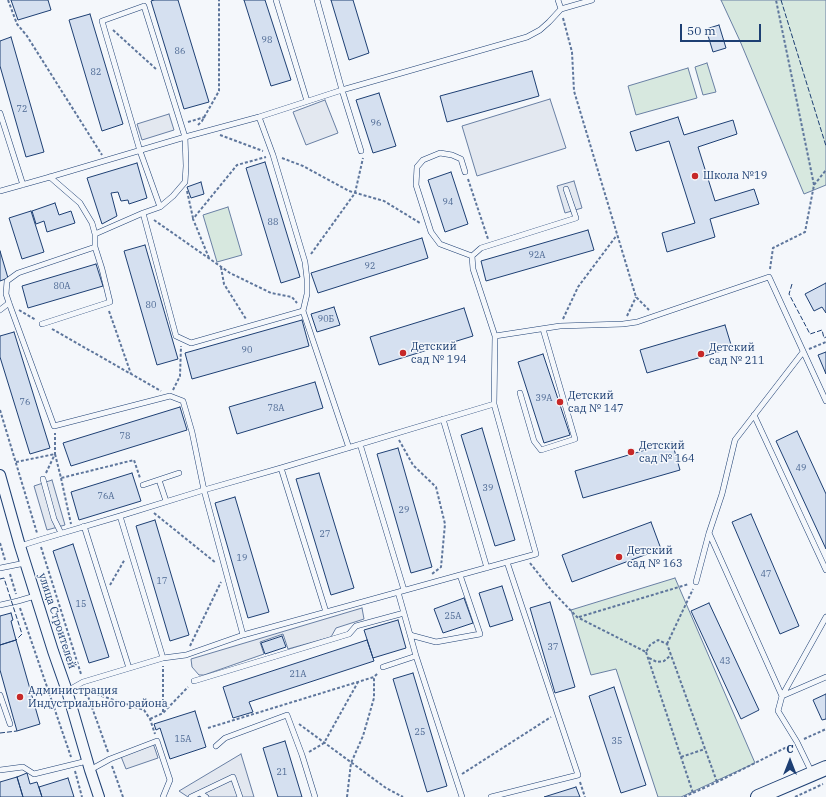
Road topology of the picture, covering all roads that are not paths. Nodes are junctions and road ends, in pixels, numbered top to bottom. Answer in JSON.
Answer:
{"nodes":[{"id":1,"x":276,"y":0,"type":"edge"},
{"id":2,"x":316,"y":0,"type":"edge"},
{"id":3,"x":558,"y":0,"type":"edge"},
{"id":4,"x":592,"y":0,"type":"edge"},
{"id":5,"x":561,"y":9,"type":"junction"},
{"id":6,"x":342,"y":90,"type":"junction"},
{"id":7,"x":307,"y":101,"type":"junction"},
{"id":8,"x":0,"y":113,"type":"edge"},
{"id":9,"x":259,"y":116,"type":"junction"},
{"id":10,"x":185,"y":137,"type":"junction"},
{"id":11,"x":140,"y":151,"type":"junction"},
{"id":12,"x":361,"y":151,"type":"road end"},
{"id":13,"x":466,"y":172,"type":"road end"},
{"id":14,"x":50,"y":178,"type":"junction"},
{"id":15,"x":23,"y":185,"type":"junction"},
{"id":16,"x":566,"y":189,"type":"dead end"},
{"id":17,"x":0,"y":191,"type":"edge"},
{"id":18,"x":160,"y":207,"type":"junction"},
{"id":19,"x":143,"y":213,"type":"junction"},
{"id":20,"x":95,"y":234,"type":"junction"},
{"id":21,"x":94,"y":247,"type":"junction"},
{"id":22,"x":472,"y":256,"type":"junction"},
{"id":23,"x":9,"y":303,"type":"junction"},
{"id":24,"x":0,"y":310,"type":"edge"},
{"id":25,"x":303,"y":311,"type":"junction"},
{"id":26,"x":42,"y":324,"type":"road end"},
{"id":27,"x":543,"y":329,"type":"junction"},
{"id":28,"x":495,"y":336,"type":"junction"},
{"id":29,"x":803,"y":352,"type":"junction"},
{"id":30,"x":520,"y":393,"type":"dead end"},
{"id":31,"x":826,"y":401,"type":"edge"},
{"id":32,"x":494,"y":404,"type":"junction"},
{"id":33,"x":754,"y":414,"type":"junction"},
{"id":34,"x":443,"y":419,"type":"junction"},
{"id":35,"x":360,"y":444,"type":"junction"},
{"id":36,"x":348,"y":448,"type":"junction"},
{"id":37,"x":281,"y":468,"type":"junction"},
{"id":38,"x":179,"y":473,"type":"dead end"},
{"id":39,"x":0,"y":475,"type":"edge"},
{"id":40,"x":43,"y":480,"type":"road end"},
{"id":41,"x":159,"y":480,"type":"junction"},
{"id":42,"x":143,"y":485,"type":"road end"},
{"id":43,"x":204,"y":490,"type":"junction"},
{"id":44,"x":166,"y":502,"type":"junction"},
{"id":45,"x":120,"y":516,"type":"junction"},
{"id":46,"x":84,"y":526,"type":"junction"},
{"id":47,"x":61,"y":533,"type":"junction"},
{"id":48,"x":708,"y":533,"type":"junction"},
{"id":49,"x":20,"y":546,"type":"junction"},
{"id":50,"x":507,"y":562,"type":"junction"},
{"id":51,"x":25,"y":563,"type":"junction"},
{"id":52,"x":0,"y":568,"type":"edge"},
{"id":53,"x":487,"y":568,"type":"junction"},
{"id":54,"x":826,"y":570,"type":"edge"},
{"id":55,"x":460,"y":575,"type":"junction"},
{"id":56,"x":696,"y":582,"type":"road end"},
{"id":57,"x":404,"y":590,"type":"junction"},
{"id":58,"x":398,"y":592,"type":"junction"},
{"id":59,"x":35,"y":596,"type":"junction"},
{"id":60,"x":0,"y":606,"type":"edge"},
{"id":61,"x":326,"y":612,"type":"junction"},
{"id":62,"x":404,"y":613,"type":"junction"},
{"id":63,"x":826,"y":617,"type":"edge"},
{"id":64,"x":243,"y":635,"type":"junction"},
{"id":65,"x":410,"y":635,"type":"junction"},
{"id":66,"x":416,"y":656,"type":"junction"},
{"id":67,"x":163,"y":658,"type":"junction"},
{"id":68,"x":383,"y":667,"type":"road end"},
{"id":69,"x":129,"y":668,"type":"junction"},
{"id":70,"x":826,"y":677,"type":"edge"},
{"id":71,"x":194,"y":681,"type":"road end"},
{"id":72,"x":67,"y":691,"type":"junction"},
{"id":73,"x":0,"y":695,"type":"edge"},
{"id":74,"x":782,"y":696,"type":"junction"},
{"id":75,"x":10,"y":724,"type":"dead end"},
{"id":76,"x":216,"y":746,"type":"dead end"},
{"id":77,"x":88,"y":765,"type":"junction"},
{"id":78,"x":826,"y":768,"type":"edge"},
{"id":79,"x":0,"y":770,"type":"edge"},
{"id":80,"x":812,"y":774,"type":"junction"},
{"id":81,"x":200,"y":793,"type":"junction"},
{"id":82,"x":99,"y":797,"type":"edge"},
{"id":83,"x":163,"y":797,"type":"edge"},
{"id":84,"x":191,"y":797,"type":"edge"},
{"id":85,"x":206,"y":797,"type":"edge"},
{"id":86,"x":240,"y":797,"type":"edge"},
{"id":87,"x":315,"y":797,"type":"edge"},
{"id":88,"x":462,"y":797,"type":"edge"},
{"id":89,"x":491,"y":797,"type":"edge"},
{"id":90,"x":758,"y":797,"type":"edge"}],
"edges":[{"from":1,"to":7,"type":"lane"},
{"from":2,"to":6,"type":"lane"},
{"from":3,"to":5,"type":"lane"},
{"from":4,"to":5,"type":"lane"},
{"from":5,"to":6,"type":"lane"},
{"from":6,"to":7,"type":"lane"},
{"from":6,"to":12,"type":"lane"},
{"from":7,"to":9,"type":"lane"},
{"from":8,"to":15,"type":"lane"},
{"from":9,"to":10,"type":"lane"},
{"from":9,"to":25,"type":"lane"},
{"from":10,"to":11,"type":"lane"},
{"from":10,"to":11,"type":"lane"},
{"from":10,"to":18,"type":"lane"},
{"from":11,"to":14,"type":"lane"},
{"from":11,"to":18,"type":"lane"},
{"from":13,"to":22,"type":"lane"},
{"from":14,"to":15,"type":"lane"},
{"from":14,"to":20,"type":"lane"},
{"from":15,"to":17,"type":"lane"},
{"from":16,"to":22,"type":"lane"},
{"from":18,"to":19,"type":"lane"},
{"from":19,"to":20,"type":"lane"},
{"from":19,"to":25,"type":"lane"},
{"from":20,"to":21,"type":"lane"},
{"from":21,"to":23,"type":"lane"},
{"from":21,"to":26,"type":"lane"},
{"from":22,"to":28,"type":"lane"},
{"from":23,"to":24,"type":"lane"},
{"from":23,"to":43,"type":"lane"},
{"from":25,"to":36,"type":"lane"},
{"from":27,"to":28,"type":"lane"},
{"from":27,"to":29,"type":"lane"},
{"from":27,"to":30,"type":"lane"},
{"from":28,"to":32,"type":"lane"},
{"from":29,"to":31,"type":"lane"},
{"from":29,"to":33,"type":"lane"},
{"from":32,"to":34,"type":"lane"},
{"from":32,"to":50,"type":"lane"},
{"from":33,"to":48,"type":"lane"},
{"from":33,"to":54,"type":"lane"},
{"from":34,"to":35,"type":"lane"},
{"from":34,"to":53,"type":"lane"},
{"from":35,"to":36,"type":"lane"},
{"from":35,"to":57,"type":"lane"},
{"from":36,"to":37,"type":"lane"},
{"from":37,"to":43,"type":"lane"},
{"from":37,"to":61,"type":"lane"},
{"from":38,"to":41,"type":"lane"},
{"from":39,"to":49,"type":"street","name":"улица Строителей"},
{"from":40,"to":47,"type":"lane"},
{"from":41,"to":42,"type":"lane"},
{"from":41,"to":44,"type":"lane"},
{"from":43,"to":44,"type":"lane"},
{"from":43,"to":64,"type":"lane"},
{"from":44,"to":45,"type":"lane"},
{"from":45,"to":46,"type":"lane"},
{"from":45,"to":67,"type":"lane"},
{"from":46,"to":47,"type":"lane"},
{"from":46,"to":69,"type":"lane"},
{"from":47,"to":49,"type":"lane"},
{"from":48,"to":56,"type":"lane"},
{"from":48,"to":74,"type":"lane"},
{"from":49,"to":51,"type":"street","name":"улица Строителей"},
{"from":50,"to":53,"type":"lane"},
{"from":50,"to":89,"type":"lane"},
{"from":51,"to":52,"type":"lane"},
{"from":51,"to":59,"type":"street","name":"улица Строителей"},
{"from":53,"to":55,"type":"lane"},
{"from":55,"to":57,"type":"lane"},
{"from":55,"to":65,"type":"lane"},
{"from":57,"to":58,"type":"lane"},
{"from":58,"to":61,"type":"lane"},
{"from":58,"to":62,"type":"lane"},
{"from":59,"to":60,"type":"lane"},
{"from":59,"to":72,"type":"street","name":"улица Строителей"},
{"from":61,"to":64,"type":"lane"},
{"from":62,"to":65,"type":"lane"},
{"from":62,"to":71,"type":"lane"},
{"from":63,"to":74,"type":"lane"},
{"from":64,"to":67,"type":"lane"},
{"from":65,"to":66,"type":"lane"},
{"from":66,"to":68,"type":"lane"},
{"from":66,"to":88,"type":"lane"},
{"from":67,"to":69,"type":"lane"},
{"from":69,"to":72,"type":"lane"},
{"from":70,"to":74,"type":"lane"},
{"from":72,"to":77,"type":"street","name":"улица Строителей"},
{"from":73,"to":75,"type":"lane"},
{"from":74,"to":80,"type":"lane"},
{"from":76,"to":87,"type":"lane"},
{"from":77,"to":79,"type":"lane"},
{"from":77,"to":82,"type":"street","name":"улица Строителей"},
{"from":77,"to":83,"type":"lane"},
{"from":78,"to":80,"type":"street"},
{"from":80,"to":90,"type":"street"},
{"from":81,"to":84,"type":"lane"},
{"from":81,"to":85,"type":"lane"},
{"from":81,"to":86,"type":"lane"}]}
